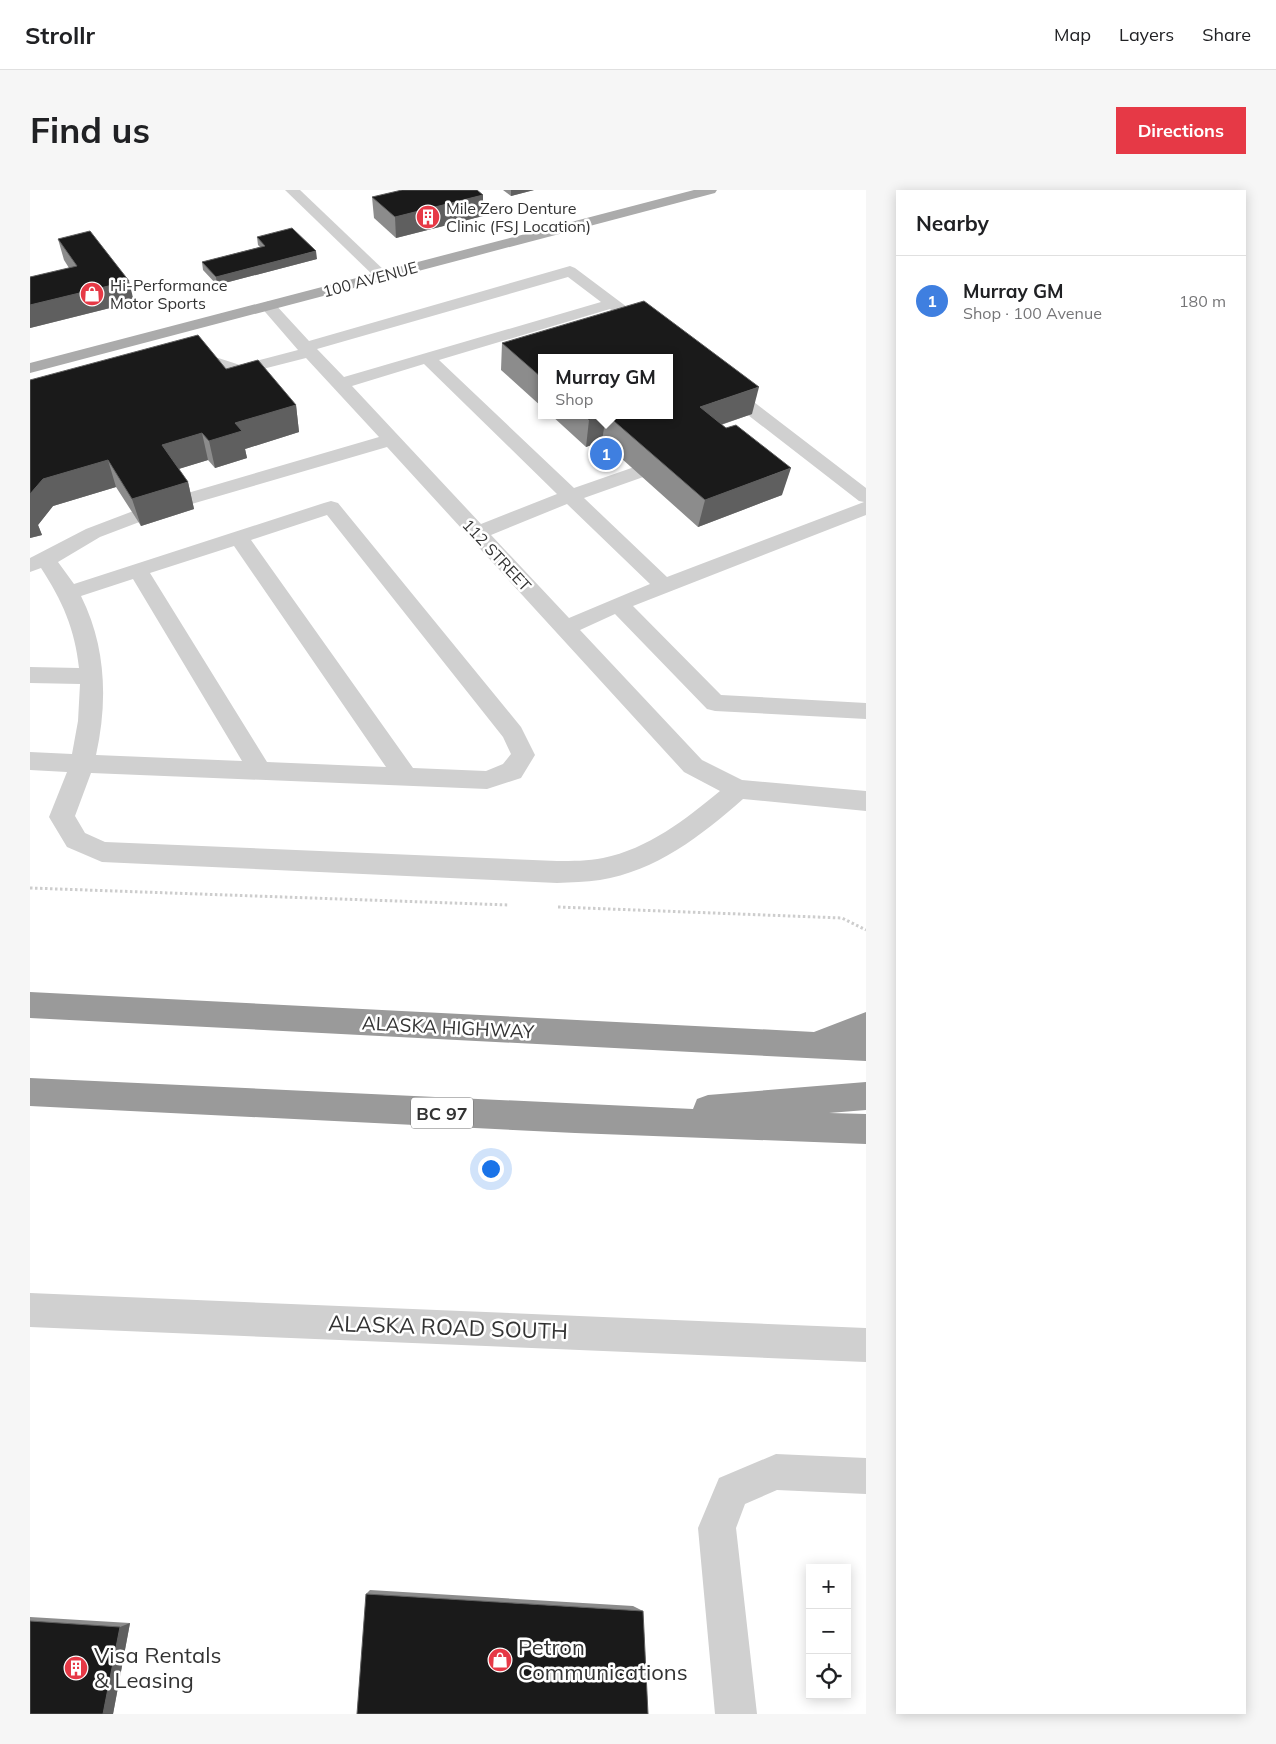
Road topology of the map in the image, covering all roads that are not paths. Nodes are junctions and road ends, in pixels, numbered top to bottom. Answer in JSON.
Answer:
{"nodes":[{"id":1,"x":710,"y":190,"type":"edge"},
{"id":2,"x":298,"y":191,"type":"edge"},
{"id":3,"x":382,"y":276,"type":"junction"},
{"id":4,"x":613,"y":304,"type":"junction"},
{"id":5,"x":268,"y":306,"type":"junction"},
{"id":6,"x":660,"y":339,"type":"edge"},
{"id":7,"x":307,"y":349,"type":"junction"},
{"id":8,"x":426,"y":358,"type":"junction"},
{"id":9,"x":172,"y":365,"type":"edge"},
{"id":10,"x":30,"y":368,"type":"edge"},
{"id":11,"x":708,"y":375,"type":"edge"},
{"id":12,"x":339,"y":384,"type":"junction"},
{"id":13,"x":390,"y":440,"type":"junction"},
{"id":14,"x":685,"y":450,"type":"edge"},
{"id":15,"x":566,"y":492,"type":"junction"},
{"id":16,"x":866,"y":497,"type":"edge"},
{"id":17,"x":866,"y":508,"type":"edge"},
{"id":18,"x":477,"y":533,"type":"junction"},
{"id":19,"x":238,"y":537,"type":"junction"},
{"id":20,"x":38,"y":563,"type":"edge"},
{"id":21,"x":138,"y":570,"type":"junction"},
{"id":22,"x":664,"y":586,"type":"junction"},
{"id":23,"x":69,"y":593,"type":"junction"},
{"id":24,"x":618,"y":604,"type":"junction"},
{"id":25,"x":565,"y":628,"type":"junction"},
{"id":26,"x":30,"y":675,"type":"edge"},
{"id":27,"x":93,"y":676,"type":"junction"},
{"id":28,"x":866,"y":711,"type":"edge"},
{"id":29,"x":30,"y":761,"type":"edge"},
{"id":30,"x":82,"y":762,"type":"junction"},
{"id":31,"x":260,"y":770,"type":"junction"},
{"id":32,"x":406,"y":776,"type":"junction"},
{"id":33,"x":738,"y":789,"type":"junction"},
{"id":34,"x":866,"y":801,"type":"edge"},
{"id":35,"x":30,"y":1005,"type":"edge"},
{"id":36,"x":866,"y":1025,"type":"edge"},
{"id":37,"x":813,"y":1046,"type":"junction"},
{"id":38,"x":866,"y":1048,"type":"edge"},
{"id":39,"x":30,"y":1092,"type":"edge"},
{"id":40,"x":866,"y":1096,"type":"edge"},
{"id":41,"x":575,"y":1119,"type":"junction"},
{"id":42,"x":862,"y":1130,"type":"edge"},
{"id":43,"x":30,"y":1310,"type":"edge"},
{"id":44,"x":866,"y":1345,"type":"edge"},
{"id":45,"x":866,"y":1476,"type":"edge"},
{"id":46,"x":736,"y":1714,"type":"edge"}],
"edges":[{"from":1,"to":3,"type":"main road","name":"100 AVENUE"},
{"from":2,"to":3,"type":"street"},
{"from":3,"to":5,"type":"main road","name":"100 AVENUE"},
{"from":4,"to":6,"type":"street"},
{"from":4,"to":7,"type":"street"},
{"from":4,"to":8,"type":"street"},
{"from":5,"to":7,"type":"street","name":"112 STREET"},
{"from":5,"to":10,"type":"main road","name":"100 AVENUE"},
{"from":7,"to":9,"type":"street"},
{"from":7,"to":12,"type":"street","name":"112 STREET"},
{"from":8,"to":12,"type":"street"},
{"from":8,"to":15,"type":"street"},
{"from":11,"to":16,"type":"street"},
{"from":12,"to":13,"type":"street","name":"112 STREET"},
{"from":13,"to":18,"type":"street","name":"112 STREET"},
{"from":13,"to":20,"type":"street"},
{"from":14,"to":15,"type":"street"},
{"from":15,"to":18,"type":"street"},
{"from":15,"to":22,"type":"street"},
{"from":17,"to":22,"type":"street"},
{"from":18,"to":25,"type":"street","name":"112 STREET"},
{"from":19,"to":21,"type":"street"},
{"from":19,"to":32,"type":"street"},
{"from":19,"to":32,"type":"street"},
{"from":20,"to":23,"type":"street"},
{"from":21,"to":23,"type":"street"},
{"from":21,"to":31,"type":"street"},
{"from":22,"to":24,"type":"street"},
{"from":23,"to":27,"type":"street"},
{"from":24,"to":25,"type":"street"},
{"from":24,"to":28,"type":"street"},
{"from":25,"to":33,"type":"street","name":"112 STREET"},
{"from":26,"to":27,"type":"street"},
{"from":27,"to":30,"type":"street"},
{"from":29,"to":30,"type":"street"},
{"from":30,"to":31,"type":"street"},
{"from":30,"to":33,"type":"street"},
{"from":31,"to":32,"type":"street"},
{"from":33,"to":34,"type":"street"},
{"from":35,"to":37,"type":"highway","name":"ALASKA HIGHWAY"},
{"from":36,"to":37,"type":"highway"},
{"from":37,"to":38,"type":"highway","name":"ALASKA HIGHWAY"},
{"from":39,"to":41,"type":"highway","number":"BC 97"},
{"from":40,"to":41,"type":"highway"},
{"from":41,"to":42,"type":"highway","number":"BC 97"},
{"from":43,"to":44,"type":"street","name":"ALASKA ROAD SOUTH"},
{"from":45,"to":46,"type":"street"}]}
